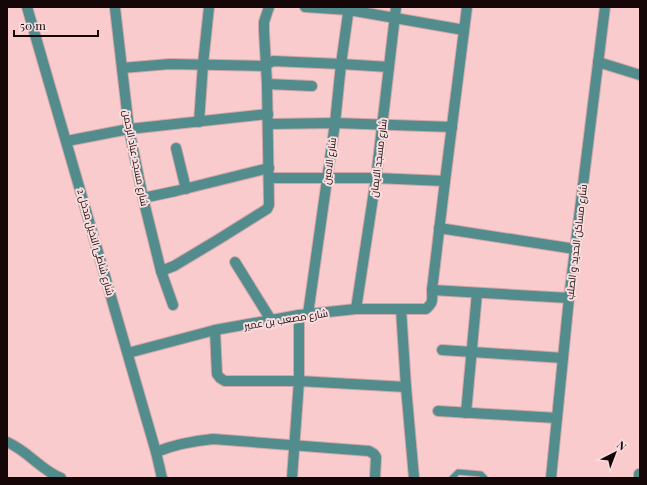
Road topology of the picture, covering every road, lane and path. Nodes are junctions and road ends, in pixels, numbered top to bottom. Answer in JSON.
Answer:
{"nodes":[{"id":1,"x":27,"y":7,"type":"edge"},
{"id":2,"x":209,"y":7,"type":"edge"},
{"id":3,"x":269,"y":7,"type":"edge"},
{"id":4,"x":305,"y":7,"type":"edge"},
{"id":5,"x":396,"y":7,"type":"edge"},
{"id":6,"x":467,"y":7,"type":"edge"},
{"id":7,"x":605,"y":7,"type":"edge"},
{"id":8,"x":115,"y":8,"type":"dead end"},
{"id":9,"x":349,"y":8,"type":"edge"},
{"id":10,"x":395,"y":18,"type":"junction"},
{"id":11,"x":464,"y":30,"type":"junction"},
{"id":12,"x":598,"y":62,"type":"junction"},
{"id":13,"x":203,"y":64,"type":"junction"},
{"id":14,"x":341,"y":64,"type":"junction"},
{"id":15,"x":267,"y":65,"type":"junction"},
{"id":16,"x":389,"y":67,"type":"junction"},
{"id":17,"x":122,"y":68,"type":"junction"},
{"id":18,"x":640,"y":75,"type":"edge"},
{"id":19,"x":268,"y":84,"type":"junction"},
{"id":20,"x":312,"y":86,"type":"dead end"},
{"id":21,"x":268,"y":119,"type":"junction"},
{"id":22,"x":198,"y":122,"type":"junction"},
{"id":23,"x":335,"y":123,"type":"junction"},
{"id":24,"x":382,"y":124,"type":"junction"},
{"id":25,"x":452,"y":127,"type":"junction"},
{"id":26,"x":129,"y":129,"type":"junction"},
{"id":27,"x":66,"y":141,"type":"junction"},
{"id":28,"x":176,"y":148,"type":"dead end"},
{"id":29,"x":269,"y":173,"type":"junction"},
{"id":30,"x":327,"y":178,"type":"junction"},
{"id":31,"x":376,"y":178,"type":"junction"},
{"id":32,"x":445,"y":180,"type":"junction"},
{"id":33,"x":186,"y":189,"type":"junction"},
{"id":34,"x":143,"y":198,"type":"junction"},
{"id":35,"x":439,"y":228,"type":"junction"},
{"id":36,"x":575,"y":249,"type":"junction"},
{"id":37,"x":235,"y":262,"type":"dead end"},
{"id":38,"x":161,"y":271,"type":"junction"},
{"id":39,"x":432,"y":290,"type":"junction"},
{"id":40,"x":477,"y":292,"type":"junction"},
{"id":41,"x":569,"y":298,"type":"junction"},
{"id":42,"x":173,"y":305,"type":"dead end"},
{"id":43,"x":356,"y":309,"type":"junction"},
{"id":44,"x":401,"y":309,"type":"junction"},
{"id":45,"x":304,"y":314,"type":"junction"},
{"id":46,"x":271,"y":320,"type":"junction"},
{"id":47,"x":215,"y":330,"type":"junction"},
{"id":48,"x":442,"y":350,"type":"dead end"},
{"id":49,"x":128,"y":352,"type":"junction"},
{"id":50,"x":471,"y":352,"type":"junction"},
{"id":51,"x":563,"y":358,"type":"junction"},
{"id":52,"x":299,"y":381,"type":"junction"},
{"id":53,"x":406,"y":387,"type":"junction"},
{"id":54,"x":438,"y":411,"type":"dead end"},
{"id":55,"x":466,"y":413,"type":"junction"},
{"id":56,"x":557,"y":418,"type":"junction"},
{"id":57,"x":7,"y":442,"type":"edge"},
{"id":58,"x":295,"y":445,"type":"junction"},
{"id":59,"x":156,"y":452,"type":"junction"},
{"id":60,"x":61,"y":478,"type":"edge"},
{"id":61,"x":162,"y":478,"type":"edge"},
{"id":62,"x":292,"y":478,"type":"edge"},
{"id":63,"x":375,"y":478,"type":"edge"},
{"id":64,"x":414,"y":478,"type":"edge"},
{"id":65,"x":452,"y":478,"type":"edge"},
{"id":66,"x":485,"y":478,"type":"edge"},
{"id":67,"x":551,"y":478,"type":"edge"}],
"edges":[{"from":1,"to":27,"type":"street","name":"شارع شاطئ النخيل مدخل 2"},
{"from":2,"to":13,"type":"street"},
{"from":3,"to":15,"type":"street"},
{"from":4,"to":9,"type":"street"},
{"from":5,"to":10,"type":"street","name":"شارع مسجد الايمان"},
{"from":6,"to":11,"type":"street","name":"شارع مصعب بن عمير"},
{"from":7,"to":12,"type":"street","name":"شارع مساكن الحديد و الصلب"},
{"from":8,"to":17,"type":"street","name":"شارع مسجد عباد الرحمن"},
{"from":9,"to":10,"type":"street"},
{"from":9,"to":14,"type":"street","name":"شارع الامين"},
{"from":10,"to":11,"type":"street"},
{"from":10,"to":16,"type":"street","name":"شارع مسجد الايمان"},
{"from":11,"to":25,"type":"street","name":"شارع مصعب بن عمير"},
{"from":12,"to":18,"type":"street"},
{"from":12,"to":36,"type":"street","name":"شارع مساكن الحديد و الصلب"},
{"from":13,"to":15,"type":"street"},
{"from":13,"to":17,"type":"street"},
{"from":13,"to":22,"type":"street"},
{"from":14,"to":15,"type":"street"},
{"from":14,"to":16,"type":"street"},
{"from":14,"to":23,"type":"street","name":"شارع الامين"},
{"from":15,"to":19,"type":"street"},
{"from":16,"to":24,"type":"street","name":"شارع مسجد الايمان"},
{"from":17,"to":26,"type":"street","name":"شارع مسجد عباد الرحمن"},
{"from":19,"to":20,"type":"street"},
{"from":19,"to":21,"type":"street"},
{"from":21,"to":22,"type":"street"},
{"from":21,"to":23,"type":"street"},
{"from":21,"to":29,"type":"street"},
{"from":22,"to":26,"type":"street"},
{"from":23,"to":24,"type":"street"},
{"from":23,"to":30,"type":"street","name":"شارع الامين"},
{"from":24,"to":25,"type":"street"},
{"from":24,"to":31,"type":"street","name":"شارع مسجد الايمان"},
{"from":25,"to":32,"type":"street","name":"شارع مصعب بن عمير"},
{"from":26,"to":27,"type":"street"},
{"from":26,"to":34,"type":"street","name":"شارع مسجد عباد الرحمن"},
{"from":27,"to":49,"type":"street","name":"شارع شاطئ النخيل مدخل 2"},
{"from":28,"to":33,"type":"street"},
{"from":29,"to":30,"type":"street"},
{"from":29,"to":33,"type":"street"},
{"from":29,"to":38,"type":"street"},
{"from":30,"to":31,"type":"street"},
{"from":30,"to":45,"type":"street","name":"شارع الامين"},
{"from":31,"to":32,"type":"street"},
{"from":31,"to":43,"type":"street","name":"شارع مسجد الايمان"},
{"from":32,"to":35,"type":"street","name":"شارع مصعب بن عمير"},
{"from":33,"to":34,"type":"street"},
{"from":34,"to":38,"type":"street","name":"شارع مسجد عباد الرحمن"},
{"from":35,"to":36,"type":"street"},
{"from":35,"to":39,"type":"street","name":"شارع مصعب بن عمير"},
{"from":36,"to":41,"type":"street","name":"شارع مساكن الحديد و الصلب"},
{"from":37,"to":46,"type":"street"},
{"from":38,"to":42,"type":"street","name":"شارع مسجد عباد الرحمن"},
{"from":39,"to":40,"type":"street"},
{"from":39,"to":44,"type":"street","name":"شارع مصعب بن عمير"},
{"from":40,"to":41,"type":"street"},
{"from":40,"to":50,"type":"street"},
{"from":41,"to":51,"type":"street","name":"شارع مساكن الحديد و الصلب"},
{"from":43,"to":44,"type":"street","name":"شارع مصعب بن عمير"},
{"from":43,"to":45,"type":"street","name":"شارع مصعب بن عمير"},
{"from":44,"to":53,"type":"street"},
{"from":45,"to":46,"type":"street","name":"شارع مصعب بن عمير"},
{"from":45,"to":52,"type":"street","name":"شارع الامين"},
{"from":46,"to":47,"type":"street","name":"شارع مصعب بن عمير"},
{"from":47,"to":49,"type":"street","name":"شارع مصعب بن عمير"},
{"from":47,"to":52,"type":"street"},
{"from":48,"to":50,"type":"street"},
{"from":49,"to":59,"type":"street","name":"شارع شاطئ النخيل مدخل 2"},
{"from":50,"to":51,"type":"street"},
{"from":50,"to":55,"type":"street"},
{"from":51,"to":56,"type":"street","name":"شارع مساكن الحديد و الصلب"},
{"from":52,"to":53,"type":"street"},
{"from":52,"to":58,"type":"street","name":"شارع الامين"},
{"from":53,"to":64,"type":"street"},
{"from":54,"to":55,"type":"street"},
{"from":55,"to":56,"type":"street"},
{"from":56,"to":67,"type":"street","name":"شارع مساكن الحديد و الصلب"},
{"from":57,"to":60,"type":"street"},
{"from":58,"to":59,"type":"street"},
{"from":58,"to":62,"type":"street","name":"شارع الامين"},
{"from":58,"to":63,"type":"street"},
{"from":59,"to":61,"type":"street","name":"شارع شاطئ النخيل مدخل 2"},
{"from":65,"to":66,"type":"lane"}]}
